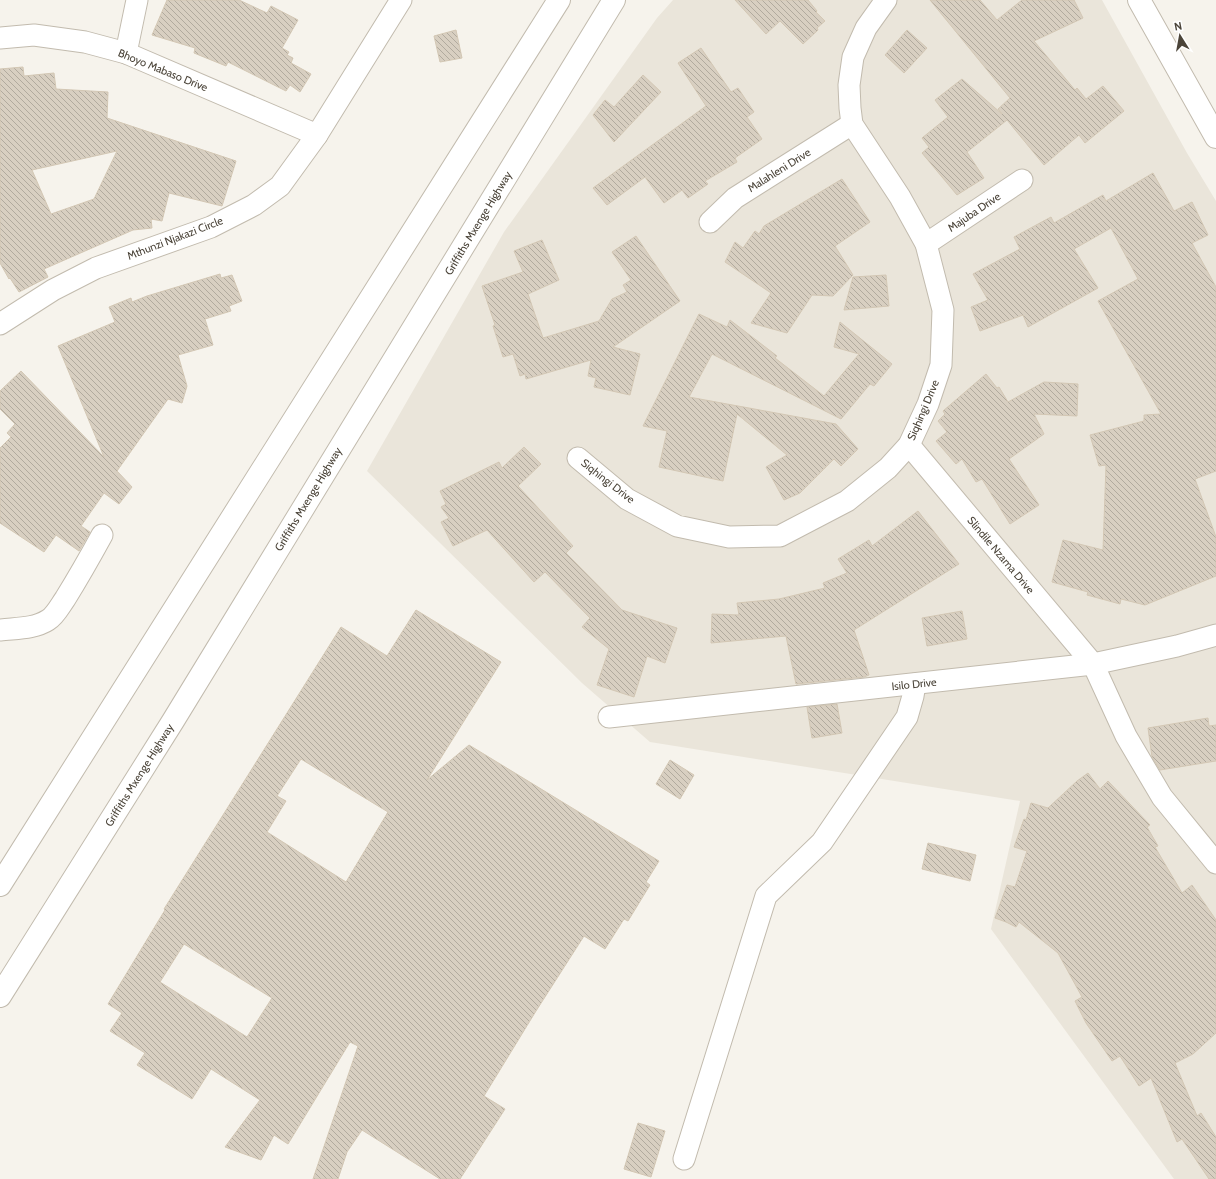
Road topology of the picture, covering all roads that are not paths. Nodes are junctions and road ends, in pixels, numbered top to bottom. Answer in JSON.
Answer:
{"nodes":[{"id":1,"x":137,"y":0,"type":"edge"},
{"id":2,"x":401,"y":0,"type":"edge"},
{"id":3,"x":559,"y":0,"type":"edge"},
{"id":4,"x":614,"y":0,"type":"edge"},
{"id":5,"x":886,"y":0,"type":"edge"},
{"id":6,"x":1142,"y":1,"type":"edge"},
{"id":7,"x":0,"y":38,"type":"edge"},
{"id":8,"x":126,"y":53,"type":"junction"},
{"id":9,"x":852,"y":124,"type":"junction"},
{"id":10,"x":317,"y":135,"type":"junction"},
{"id":11,"x":1216,"y":137,"type":"edge"},
{"id":12,"x":1022,"y":180,"type":"dead end"},
{"id":13,"x":710,"y":222,"type":"dead end"},
{"id":14,"x":926,"y":244,"type":"junction"},
{"id":15,"x":0,"y":324,"type":"edge"},
{"id":16,"x":909,"y":445,"type":"junction"},
{"id":17,"x":578,"y":458,"type":"dead end"},
{"id":18,"x":102,"y":535,"type":"dead end"},
{"id":19,"x":0,"y":630,"type":"edge"},
{"id":20,"x":1216,"y":635,"type":"edge"},
{"id":21,"x":1093,"y":664,"type":"junction"},
{"id":22,"x":915,"y":684,"type":"junction"},
{"id":23,"x":610,"y":717,"type":"dead end"},
{"id":24,"x":1216,"y":863,"type":"edge"},
{"id":25,"x":0,"y":885,"type":"edge"},
{"id":26,"x":0,"y":996,"type":"edge"},
{"id":27,"x":684,"y":1159,"type":"dead end"}],
"edges":[{"from":1,"to":8,"type":"street"},
{"from":2,"to":10,"type":"street","name":"Mthunzi Njakazi Circle"},
{"from":3,"to":25,"type":"street"},
{"from":4,"to":26,"type":"street","name":"Griffiths Mxenge Highway"},
{"from":5,"to":9,"type":"street","name":"Siqhingi Drive"},
{"from":6,"to":11,"type":"street"},
{"from":7,"to":8,"type":"street","name":"Bhoyo Mabaso Drive"},
{"from":8,"to":10,"type":"street","name":"Bhoyo Mabaso Drive"},
{"from":9,"to":13,"type":"street","name":"Malahleni Drive"},
{"from":9,"to":14,"type":"street","name":"Siqhingi Drive"},
{"from":10,"to":15,"type":"street","name":"Mthunzi Njakazi Circle"},
{"from":12,"to":14,"type":"street","name":"Majuba Drive"},
{"from":14,"to":16,"type":"street","name":"Siqhingi Drive"},
{"from":16,"to":17,"type":"street","name":"Siqhingi Drive"},
{"from":16,"to":21,"type":"street","name":"Slindile Nzama Drive"},
{"from":18,"to":19,"type":"street"},
{"from":20,"to":21,"type":"street","name":"Isilo Drive"},
{"from":21,"to":22,"type":"street","name":"Isilo Drive"},
{"from":21,"to":24,"type":"street","name":"Slindile Nzama Drive"},
{"from":22,"to":23,"type":"street","name":"Isilo Drive"},
{"from":22,"to":27,"type":"street"}]}
